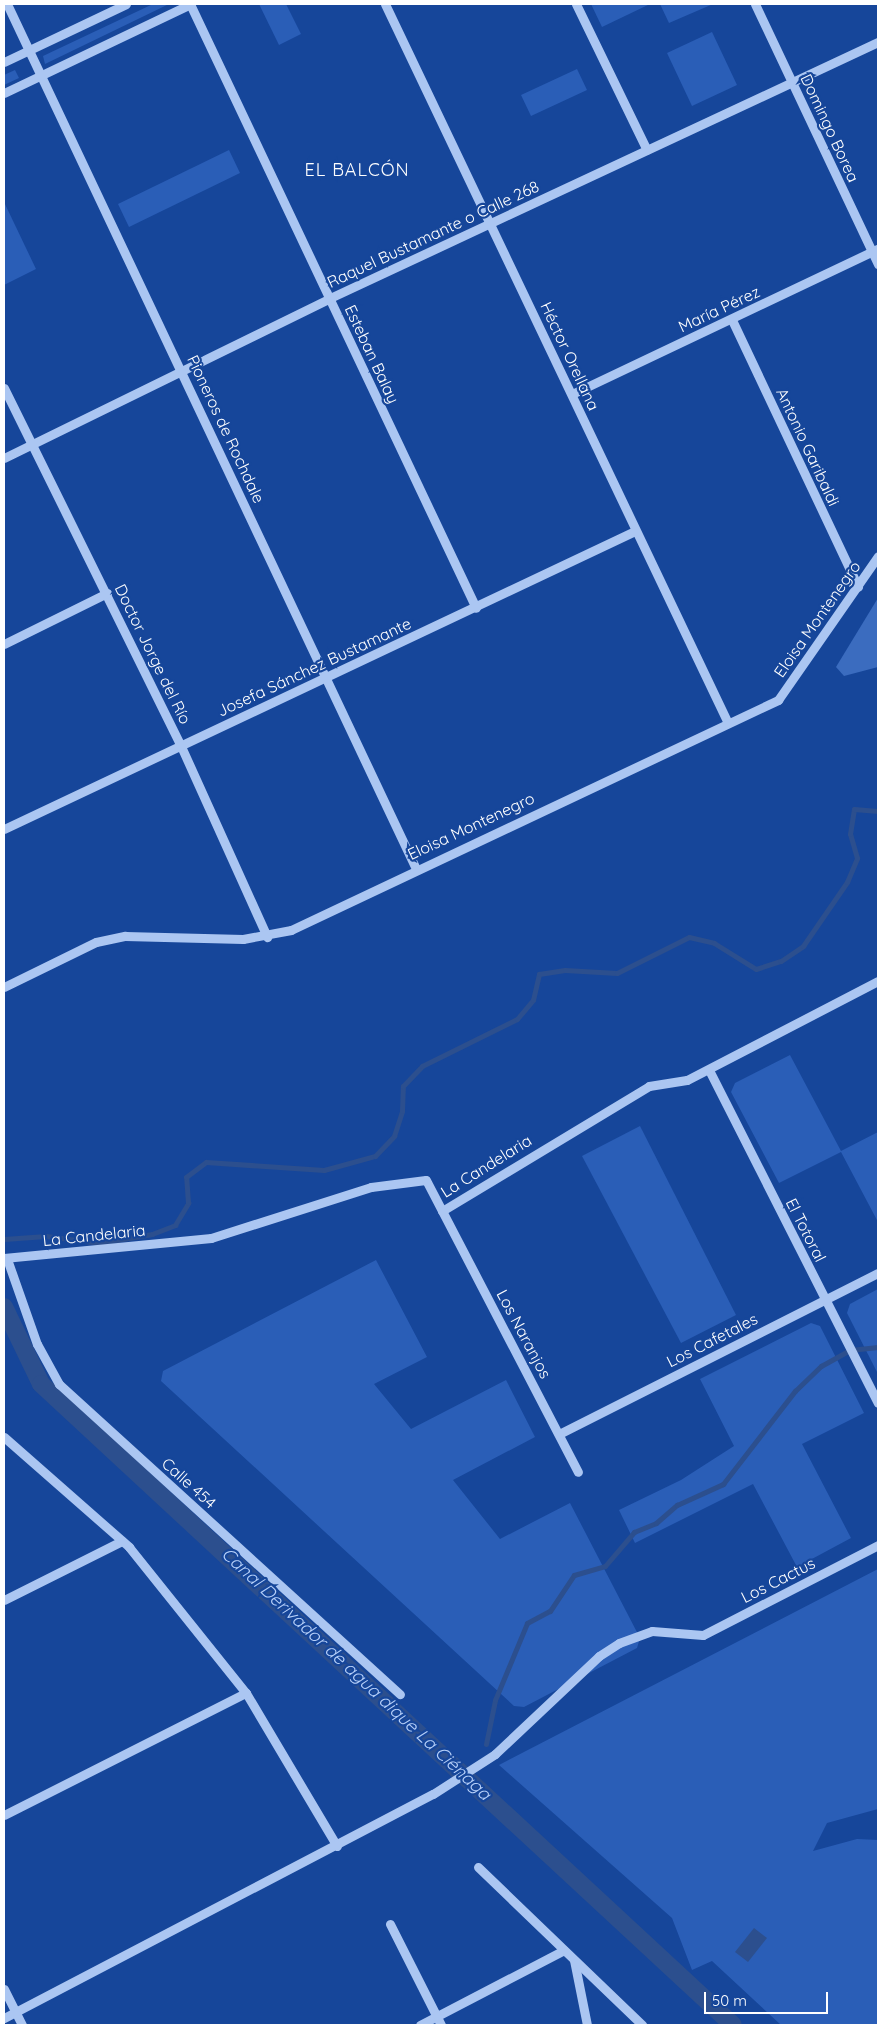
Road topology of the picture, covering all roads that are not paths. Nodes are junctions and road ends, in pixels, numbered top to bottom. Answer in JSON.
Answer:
{"nodes":[{"id":1,"x":7,"y":4,"type":"edge"},
{"id":2,"x":126,"y":4,"type":"edge"},
{"id":3,"x":190,"y":4,"type":"edge"},
{"id":4,"x":384,"y":4,"type":"edge"},
{"id":5,"x":576,"y":4,"type":"edge"},
{"id":6,"x":755,"y":4,"type":"edge"},
{"id":7,"x":878,"y":42,"type":"edge"},
{"id":8,"x":29,"y":50,"type":"junction"},
{"id":9,"x":4,"y":62,"type":"edge"},
{"id":10,"x":41,"y":76,"type":"junction"},
{"id":11,"x":792,"y":82,"type":"junction"},
{"id":12,"x":4,"y":94,"type":"edge"},
{"id":13,"x":647,"y":150,"type":"junction"},
{"id":14,"x":491,"y":223,"type":"junction"},
{"id":15,"x":875,"y":251,"type":"edge"},
{"id":16,"x":878,"y":264,"type":"edge"},
{"id":17,"x":330,"y":298,"type":"junction"},
{"id":18,"x":732,"y":320,"type":"junction"},
{"id":19,"x":182,"y":369,"type":"junction"},
{"id":20,"x":4,"y":388,"type":"edge"},
{"id":21,"x":572,"y":394,"type":"junction"},
{"id":22,"x":31,"y":445,"type":"junction"},
{"id":23,"x":4,"y":458,"type":"edge"},
{"id":24,"x":635,"y":531,"type":"junction"},
{"id":25,"x":878,"y":556,"type":"edge"},
{"id":26,"x":858,"y":587,"type":"junction"},
{"id":27,"x":107,"y":593,"type":"junction"},
{"id":28,"x":476,"y":608,"type":"junction"},
{"id":29,"x":4,"y":644,"type":"edge"},
{"id":30,"x":326,"y":679,"type":"junction"},
{"id":31,"x":727,"y":721,"type":"junction"},
{"id":32,"x":180,"y":744,"type":"junction"},
{"id":33,"x":4,"y":828,"type":"edge"},
{"id":34,"x":416,"y":868,"type":"junction"},
{"id":35,"x":267,"y":937,"type":"junction"},
{"id":36,"x":878,"y":981,"type":"edge"},
{"id":37,"x":4,"y":987,"type":"edge"},
{"id":38,"x":709,"y":1070,"type":"junction"},
{"id":39,"x":442,"y":1211,"type":"junction"},
{"id":40,"x":5,"y":1259,"type":"edge"},
{"id":41,"x":878,"y":1273,"type":"edge"},
{"id":42,"x":824,"y":1301,"type":"junction"},
{"id":43,"x":878,"y":1403,"type":"edge"},
{"id":44,"x":559,"y":1434,"type":"junction"},
{"id":45,"x":4,"y":1437,"type":"edge"},
{"id":46,"x":578,"y":1472,"type":"dead end"},
{"id":47,"x":122,"y":1541,"type":"junction"},
{"id":48,"x":878,"y":1545,"type":"edge"},
{"id":49,"x":4,"y":1600,"type":"edge"},
{"id":50,"x":246,"y":1693,"type":"junction"},
{"id":51,"x":400,"y":1694,"type":"dead end"},
{"id":52,"x":4,"y":1815,"type":"edge"},
{"id":53,"x":337,"y":1846,"type":"junction"},
{"id":54,"x":478,"y":1867,"type":"dead end"},
{"id":55,"x":390,"y":1924,"type":"dead end"},
{"id":56,"x":564,"y":1950,"type":"junction"},
{"id":57,"x":574,"y":1960,"type":"junction"},
{"id":58,"x":4,"y":1988,"type":"edge"},
{"id":59,"x":16,"y":2012,"type":"junction"},
{"id":60,"x":437,"y":2016,"type":"junction"},
{"id":61,"x":4,"y":2018,"type":"edge"},
{"id":62,"x":22,"y":2025,"type":"edge"},
{"id":63,"x":420,"y":2025,"type":"edge"},
{"id":64,"x":441,"y":2025,"type":"edge"},
{"id":65,"x":587,"y":2025,"type":"edge"},
{"id":66,"x":642,"y":2025,"type":"edge"}],
"edges":[{"from":1,"to":8,"type":"street","name":"Pioneros de Rochdale"},
{"from":2,"to":8,"type":"street"},
{"from":3,"to":10,"type":"street"},
{"from":3,"to":17,"type":"street","name":"Esteban Balay"},
{"from":4,"to":14,"type":"street","name":"Héctor Orellana"},
{"from":5,"to":13,"type":"street"},
{"from":6,"to":11,"type":"street","name":"Domingo Borea"},
{"from":7,"to":11,"type":"street","name":"Raquel Bustamante o Calle 268"},
{"from":8,"to":9,"type":"street"},
{"from":8,"to":10,"type":"street","name":"Pioneros de Rochdale"},
{"from":10,"to":12,"type":"street"},
{"from":10,"to":19,"type":"street","name":"Pioneros de Rochdale"},
{"from":11,"to":13,"type":"street","name":"Raquel Bustamante o Calle 268"},
{"from":11,"to":15,"type":"street","name":"Domingo Borea"},
{"from":13,"to":14,"type":"street","name":"Raquel Bustamante o Calle 268"},
{"from":14,"to":17,"type":"street","name":"Raquel Bustamante o Calle 268"},
{"from":14,"to":21,"type":"street","name":"Héctor Orellana"},
{"from":15,"to":16,"type":"street","name":"Domingo Borea"},
{"from":15,"to":18,"type":"street","name":"María Pérez"},
{"from":17,"to":19,"type":"street","name":"Raquel Bustamante o Calle 268"},
{"from":17,"to":28,"type":"street","name":"Esteban Balay"},
{"from":18,"to":21,"type":"street","name":"María Pérez"},
{"from":18,"to":26,"type":"street","name":"Antonio Garibaldi"},
{"from":19,"to":22,"type":"street","name":"Raquel Bustamante o Calle 268"},
{"from":19,"to":30,"type":"street","name":"Pioneros de Rochdale"},
{"from":20,"to":22,"type":"street","name":"Doctor Jorge del Río"},
{"from":21,"to":24,"type":"street","name":"Héctor Orellana"},
{"from":22,"to":23,"type":"street","name":"Raquel Bustamante o Calle 268"},
{"from":22,"to":27,"type":"street","name":"Doctor Jorge del Río"},
{"from":24,"to":28,"type":"street","name":"Josefa Sánchez Bustamante"},
{"from":24,"to":31,"type":"street","name":"Héctor Orellana"},
{"from":25,"to":26,"type":"street","name":"Eloisa Montenegro"},
{"from":26,"to":31,"type":"street","name":"Eloisa Montenegro"},
{"from":27,"to":29,"type":"street"},
{"from":27,"to":32,"type":"street","name":"Doctor Jorge del Río"},
{"from":28,"to":30,"type":"street","name":"Josefa Sánchez Bustamante"},
{"from":30,"to":32,"type":"street","name":"Josefa Sánchez Bustamante"},
{"from":30,"to":34,"type":"street","name":"Pioneros de Rochdale"},
{"from":31,"to":34,"type":"street","name":"Eloisa Montenegro"},
{"from":32,"to":33,"type":"street","name":"Josefa Sánchez Bustamante"},
{"from":32,"to":35,"type":"street","name":"Doctor Jorge del Río"},
{"from":34,"to":35,"type":"street","name":"Eloisa Montenegro"},
{"from":35,"to":37,"type":"street","name":"Eloisa Montenegro"},
{"from":36,"to":38,"type":"street","name":"La Candelaria"},
{"from":38,"to":39,"type":"street","name":"La Candelaria"},
{"from":38,"to":42,"type":"street","name":"El Totoral"},
{"from":39,"to":40,"type":"street","name":"La Candelaria"},
{"from":39,"to":44,"type":"street","name":"Los Naranjos"},
{"from":40,"to":51,"type":"street","name":"Calle 454"},
{"from":41,"to":42,"type":"street","name":"Los Cafetales"},
{"from":42,"to":43,"type":"street","name":"El Totoral"},
{"from":42,"to":44,"type":"street","name":"Los Cafetales"},
{"from":44,"to":46,"type":"street","name":"Los Naranjos"},
{"from":45,"to":47,"type":"street"},
{"from":47,"to":49,"type":"street"},
{"from":47,"to":50,"type":"street"},
{"from":48,"to":53,"type":"street","name":"Los Cactus"},
{"from":50,"to":52,"type":"street"},
{"from":50,"to":53,"type":"street"},
{"from":53,"to":59,"type":"street"},
{"from":54,"to":56,"type":"street"},
{"from":55,"to":60,"type":"street"},
{"from":56,"to":57,"type":"street"},
{"from":56,"to":60,"type":"street"},
{"from":57,"to":65,"type":"street"},
{"from":57,"to":66,"type":"street"},
{"from":58,"to":59,"type":"street"},
{"from":59,"to":61,"type":"street"},
{"from":59,"to":62,"type":"street"},
{"from":60,"to":63,"type":"street"},
{"from":60,"to":64,"type":"street"}]}
